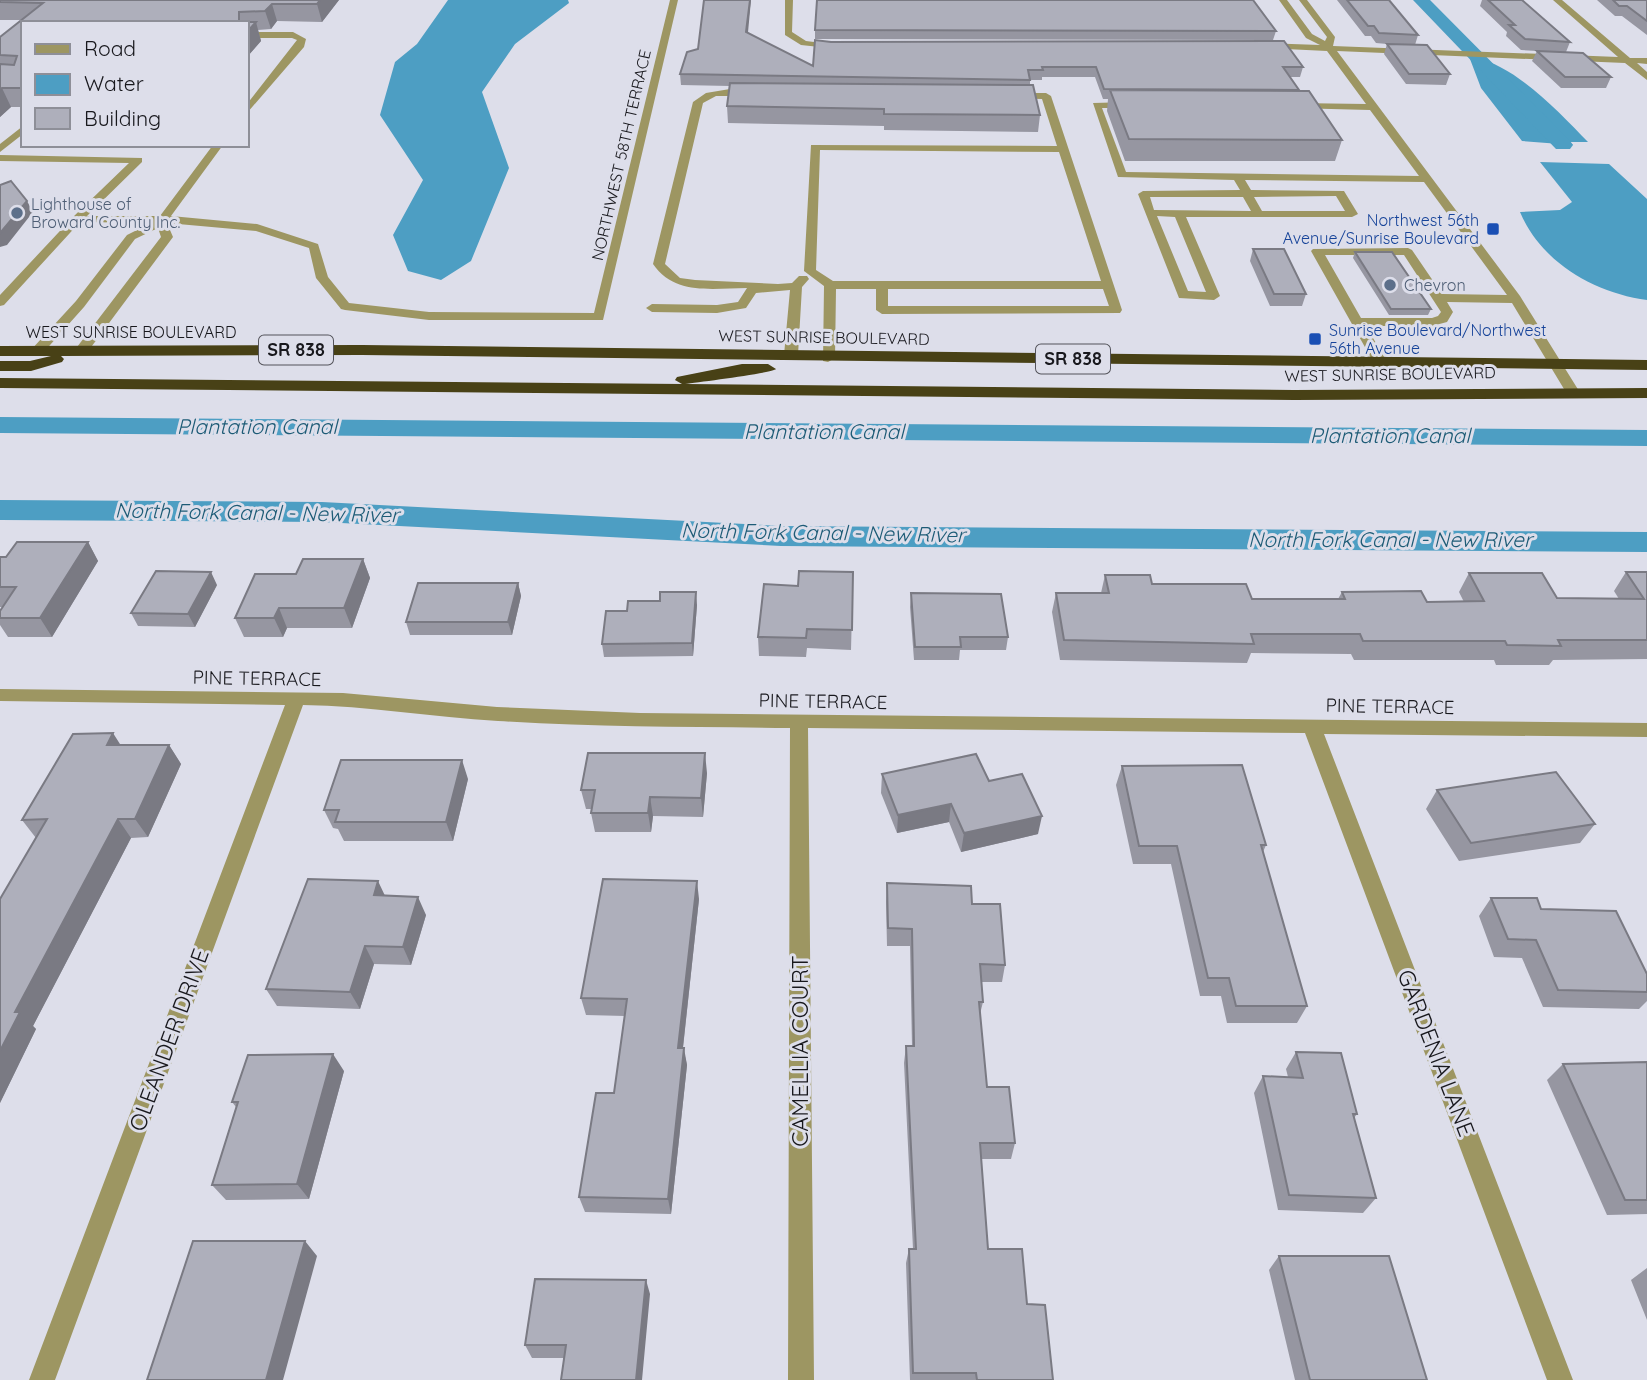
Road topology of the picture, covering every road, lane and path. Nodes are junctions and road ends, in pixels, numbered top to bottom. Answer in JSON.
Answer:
{"nodes":[{"id":1,"x":674,"y":0,"type":"edge"},
{"id":2,"x":789,"y":0,"type":"edge"},
{"id":3,"x":1283,"y":0,"type":"edge"},
{"id":4,"x":1303,"y":0,"type":"edge"},
{"id":5,"x":1557,"y":0,"type":"edge"},
{"id":6,"x":248,"y":35,"type":"edge"},
{"id":7,"x":1256,"y":46,"type":"edge"},
{"id":8,"x":1328,"y":46,"type":"junction"},
{"id":9,"x":845,"y":47,"type":"edge"},
{"id":10,"x":1628,"y":61,"type":"junction"},
{"id":11,"x":1647,"y":61,"type":"edge"},
{"id":12,"x":1647,"y":77,"type":"edge"},
{"id":13,"x":760,"y":93,"type":"edge"},
{"id":14,"x":1006,"y":96,"type":"edge"},
{"id":15,"x":1150,"y":105,"type":"edge"},
{"id":16,"x":1286,"y":106,"type":"edge"},
{"id":17,"x":1371,"y":107,"type":"junction"},
{"id":18,"x":248,"y":109,"type":"edge"},
{"id":19,"x":0,"y":129,"type":"edge"},
{"id":20,"x":21,"y":129,"type":"edge"},
{"id":21,"x":21,"y":130,"type":"edge"},
{"id":22,"x":217,"y":147,"type":"edge"},
{"id":23,"x":0,"y":149,"type":"edge"},
{"id":24,"x":1064,"y":149,"type":"junction"},
{"id":25,"x":0,"y":158,"type":"edge"},
{"id":26,"x":1237,"y":175,"type":"junction"},
{"id":27,"x":1425,"y":179,"type":"junction"},
{"id":28,"x":1247,"y":193,"type":"junction"},
{"id":29,"x":1179,"y":213,"type":"junction"},
{"id":30,"x":1150,"y":214,"type":"junction"},
{"id":31,"x":1258,"y":214,"type":"junction"},
{"id":32,"x":77,"y":219,"type":"junction"},
{"id":33,"x":161,"y":222,"type":"junction"},
{"id":34,"x":810,"y":271,"type":"junction"},
{"id":35,"x":830,"y":285,"type":"junction"},
{"id":36,"x":882,"y":285,"type":"junction"},
{"id":37,"x":1108,"y":285,"type":"junction"},
{"id":38,"x":773,"y":286,"type":"junction"},
{"id":39,"x":796,"y":286,"type":"junction"},
{"id":40,"x":1440,"y":298,"type":"junction"},
{"id":41,"x":1516,"y":299,"type":"junction"},
{"id":42,"x":0,"y":302,"type":"edge"},
{"id":43,"x":652,"y":309,"type":"dead end"},
{"id":44,"x":1358,"y":322,"type":"junction"},
{"id":45,"x":362,"y":350,"type":"junction"},
{"id":46,"x":0,"y":351,"type":"edge"},
{"id":47,"x":37,"y":351,"type":"junction"},
{"id":48,"x":81,"y":352,"type":"junction"},
{"id":49,"x":790,"y":355,"type":"junction"},
{"id":50,"x":828,"y":358,"type":"junction"},
{"id":51,"x":1380,"y":362,"type":"junction"},
{"id":52,"x":1555,"y":363,"type":"junction"},
{"id":53,"x":1647,"y":365,"type":"edge"},
{"id":54,"x":0,"y":366,"type":"edge"},
{"id":55,"x":0,"y":383,"type":"edge"},
{"id":56,"x":67,"y":383,"type":"junction"},
{"id":57,"x":636,"y":389,"type":"junction"},
{"id":58,"x":1572,"y":391,"type":"junction"},
{"id":59,"x":1647,"y":393,"type":"edge"},
{"id":60,"x":0,"y":695,"type":"edge"},
{"id":61,"x":296,"y":699,"type":"junction"},
{"id":62,"x":799,"y":722,"type":"junction"},
{"id":63,"x":1312,"y":727,"type":"junction"},
{"id":64,"x":1647,"y":730,"type":"edge"},
{"id":65,"x":42,"y":1380,"type":"edge"},
{"id":66,"x":801,"y":1380,"type":"edge"},
{"id":67,"x":1560,"y":1380,"type":"edge"}],
"edges":[{"from":1,"to":33,"type":"street","name":"NORTHWEST 58TH TERRACE"},
{"from":2,"to":9,"type":"street"},
{"from":3,"to":8,"type":"street"},
{"from":4,"to":8,"type":"street"},
{"from":5,"to":10,"type":"street"},
{"from":6,"to":18,"type":"street"},
{"from":7,"to":8,"type":"street"},
{"from":8,"to":10,"type":"street"},
{"from":8,"to":17,"type":"street"},
{"from":10,"to":11,"type":"street"},
{"from":10,"to":12,"type":"street"},
{"from":13,"to":38,"type":"street"},
{"from":14,"to":24,"type":"street"},
{"from":15,"to":26,"type":"street"},
{"from":16,"to":17,"type":"street"},
{"from":17,"to":27,"type":"street"},
{"from":19,"to":20,"type":"street"},
{"from":21,"to":23,"type":"street"},
{"from":22,"to":33,"type":"street"},
{"from":24,"to":34,"type":"street"},
{"from":24,"to":37,"type":"street"},
{"from":25,"to":32,"type":"street"},
{"from":26,"to":27,"type":"street"},
{"from":26,"to":28,"type":"street"},
{"from":27,"to":41,"type":"street"},
{"from":28,"to":30,"type":"street"},
{"from":28,"to":31,"type":"street"},
{"from":28,"to":31,"type":"street"},
{"from":29,"to":30,"type":"street"},
{"from":29,"to":30,"type":"street"},
{"from":29,"to":31,"type":"street"},
{"from":32,"to":33,"type":"street"},
{"from":32,"to":42,"type":"street"},
{"from":33,"to":47,"type":"street"},
{"from":33,"to":48,"type":"street"},
{"from":34,"to":35,"type":"street"},
{"from":34,"to":39,"type":"street"},
{"from":35,"to":36,"type":"street"},
{"from":35,"to":50,"type":"street"},
{"from":36,"to":37,"type":"street"},
{"from":36,"to":37,"type":"street"},
{"from":38,"to":39,"type":"street"},
{"from":38,"to":43,"type":"street"},
{"from":39,"to":49,"type":"street"},
{"from":40,"to":41,"type":"street"},
{"from":40,"to":44,"type":"street"},
{"from":40,"to":44,"type":"street"},
{"from":41,"to":52,"type":"street"},
{"from":44,"to":51,"type":"street"},
{"from":45,"to":48,"type":"highway","name":"WEST SUNRISE BOULEVARD","number":"SR 838"},
{"from":45,"to":49,"type":"highway","name":"WEST SUNRISE BOULEVARD","number":"SR 838"},
{"from":45,"to":56,"type":"highway"},
{"from":46,"to":47,"type":"highway","name":"WEST SUNRISE BOULEVARD","number":"SR 838"},
{"from":47,"to":48,"type":"highway","name":"WEST SUNRISE BOULEVARD","number":"SR 838"},
{"from":48,"to":54,"type":"highway"},
{"from":49,"to":50,"type":"highway","name":"WEST SUNRISE BOULEVARD","number":"SR 838"},
{"from":50,"to":51,"type":"highway","name":"WEST SUNRISE BOULEVARD","number":"SR 838"},
{"from":50,"to":57,"type":"highway"},
{"from":51,"to":52,"type":"highway","name":"WEST SUNRISE BOULEVARD","number":"SR 838"},
{"from":52,"to":53,"type":"highway","name":"WEST SUNRISE BOULEVARD","number":"SR 838"},
{"from":52,"to":58,"type":"street"},
{"from":55,"to":56,"type":"highway","name":"WEST SUNRISE BOULEVARD","number":"SR 838"},
{"from":56,"to":57,"type":"highway","name":"WEST SUNRISE BOULEVARD","number":"SR 838"},
{"from":57,"to":58,"type":"highway","name":"WEST SUNRISE BOULEVARD","number":"SR 838"},
{"from":58,"to":59,"type":"highway","name":"WEST SUNRISE BOULEVARD","number":"SR 838"},
{"from":60,"to":61,"type":"street","name":"PINE TERRACE"},
{"from":61,"to":62,"type":"street","name":"PINE TERRACE"},
{"from":61,"to":65,"type":"street","name":"OLEANDER DRIVE"},
{"from":62,"to":63,"type":"street","name":"PINE TERRACE"},
{"from":62,"to":66,"type":"street","name":"CAMELLIA COURT"},
{"from":63,"to":64,"type":"street","name":"PINE TERRACE"},
{"from":63,"to":67,"type":"street","name":"GARDENIA LANE"}]}
